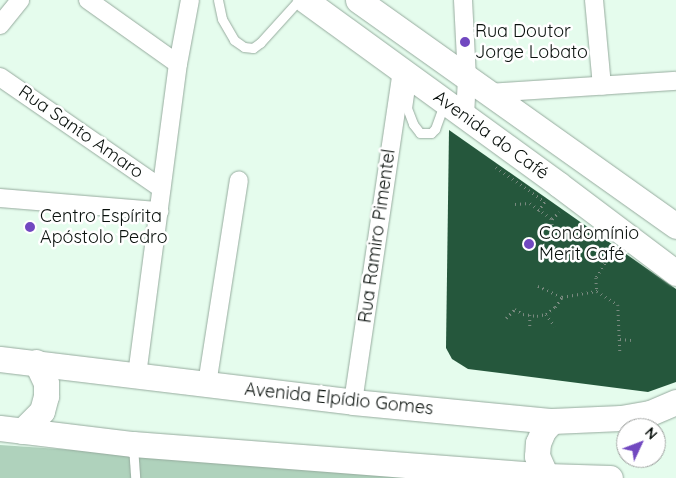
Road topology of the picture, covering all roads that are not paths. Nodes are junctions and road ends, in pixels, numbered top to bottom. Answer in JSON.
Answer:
{"nodes":[{"id":1,"x":20,"y":0,"type":"edge"},
{"id":2,"x":88,"y":0,"type":"edge"},
{"id":3,"x":190,"y":0,"type":"edge"},
{"id":4,"x":218,"y":0,"type":"edge"},
{"id":5,"x":299,"y":0,"type":"edge"},
{"id":6,"x":305,"y":0,"type":"edge"},
{"id":7,"x":358,"y":0,"type":"edge"},
{"id":8,"x":463,"y":0,"type":"edge"},
{"id":9,"x":594,"y":0,"type":"edge"},
{"id":10,"x":0,"y":25,"type":"edge"},
{"id":11,"x":178,"y":64,"type":"junction"},
{"id":12,"x":407,"y":73,"type":"junction"},
{"id":13,"x":0,"y":77,"type":"edge"},
{"id":14,"x":467,"y":78,"type":"junction"},
{"id":15,"x":676,"y":81,"type":"edge"},
{"id":16,"x":602,"y":86,"type":"junction"},
{"id":17,"x":489,"y":93,"type":"junction"},
{"id":18,"x":445,"y":101,"type":"junction"},
{"id":19,"x":465,"y":116,"type":"junction"},
{"id":20,"x":238,"y":180,"type":"dead end"},
{"id":21,"x":161,"y":188,"type":"junction"},
{"id":22,"x":0,"y":198,"type":"edge"},
{"id":23,"x":159,"y":211,"type":"junction"},
{"id":24,"x":676,"y":226,"type":"edge"},
{"id":25,"x":676,"y":273,"type":"edge"},
{"id":26,"x":0,"y":359,"type":"edge"},
{"id":27,"x":36,"y":362,"type":"junction"},
{"id":28,"x":137,"y":375,"type":"junction"},
{"id":29,"x":207,"y":384,"type":"junction"},
{"id":30,"x":353,"y":402,"type":"junction"},
{"id":31,"x":676,"y":402,"type":"edge"},
{"id":32,"x":552,"y":421,"type":"junction"},
{"id":33,"x":11,"y":430,"type":"edge"},
{"id":34,"x":133,"y":444,"type":"junction"},
{"id":35,"x":546,"y":476,"type":"junction"},
{"id":36,"x":135,"y":478,"type":"edge"},
{"id":37,"x":610,"y":478,"type":"edge"}],
"edges":[{"from":1,"to":10,"type":"street"},
{"from":2,"to":11,"type":"street"},
{"from":3,"to":11,"type":"street"},
{"from":4,"to":5,"type":"lane"},
{"from":6,"to":12,"type":"main road","name":"Avenida do Café"},
{"from":7,"to":14,"type":"main road","name":"Avenida do Café"},
{"from":8,"to":14,"type":"street"},
{"from":9,"to":16,"type":"street"},
{"from":11,"to":21,"type":"street"},
{"from":12,"to":18,"type":"main road","name":"Avenida do Café"},
{"from":12,"to":18,"type":"lane"},
{"from":12,"to":30,"type":"street","name":"Rua Ramiro Pimentel"},
{"from":13,"to":21,"type":"street","name":"Rua Santo Amaro"},
{"from":14,"to":17,"type":"main road","name":"Avenida do Café"},
{"from":14,"to":19,"type":"street"},
{"from":15,"to":16,"type":"street"},
{"from":16,"to":17,"type":"street"},
{"from":17,"to":24,"type":"main road","name":"Avenida do Café"},
{"from":18,"to":19,"type":"main road","name":"Avenida do Café"},
{"from":19,"to":25,"type":"main road","name":"Avenida do Café"},
{"from":20,"to":29,"type":"street"},
{"from":21,"to":23,"type":"street"},
{"from":22,"to":23,"type":"street"},
{"from":23,"to":28,"type":"street"},
{"from":26,"to":27,"type":"main road","name":"Avenida Elpídio Gomes"},
{"from":27,"to":28,"type":"main road","name":"Avenida Elpídio Gomes"},
{"from":27,"to":33,"type":"main road"},
{"from":28,"to":29,"type":"main road","name":"Avenida Elpídio Gomes"},
{"from":29,"to":30,"type":"main road","name":"Avenida Elpídio Gomes"},
{"from":30,"to":32,"type":"main road","name":"Avenida Elpídio Gomes"},
{"from":31,"to":32,"type":"main road","name":"Avenida Elpídio Gomes"},
{"from":32,"to":35,"type":"main road"},
{"from":33,"to":34,"type":"main road"},
{"from":34,"to":35,"type":"main road"},
{"from":34,"to":36,"type":"lane"},
{"from":35,"to":37,"type":"main road"}]}
